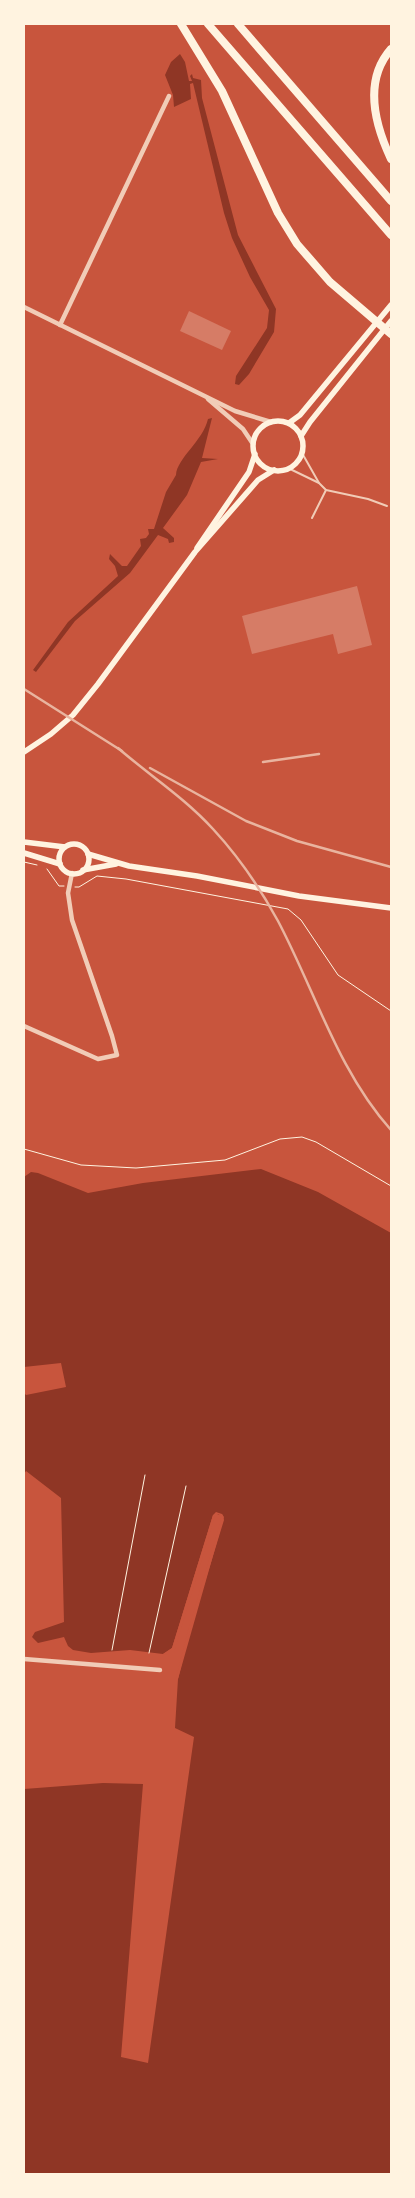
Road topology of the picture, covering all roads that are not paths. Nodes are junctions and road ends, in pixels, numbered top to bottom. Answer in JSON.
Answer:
{"nodes":[{"id":1,"x":181,"y":24,"type":"edge"},
{"id":2,"x":208,"y":24,"type":"edge"},
{"id":3,"x":238,"y":24,"type":"edge"},
{"id":4,"x":391,"y":49,"type":"edge"},
{"id":5,"x":169,"y":96,"type":"dead end"},
{"id":6,"x":391,"y":159,"type":"edge"},
{"id":7,"x":391,"y":201,"type":"edge"},
{"id":8,"x":391,"y":235,"type":"edge"},
{"id":9,"x":391,"y":305,"type":"edge"},
{"id":10,"x":24,"y":307,"type":"edge"},
{"id":11,"x":391,"y":321,"type":"edge"},
{"id":12,"x":376,"y":322,"type":"junction"},
{"id":13,"x":60,"y":325,"type":"junction"},
{"id":14,"x":388,"y":332,"type":"edge"},
{"id":15,"x":203,"y":395,"type":"junction"},
{"id":16,"x":270,"y":422,"type":"junction"},
{"id":17,"x":289,"y":424,"type":"junction"},
{"id":18,"x":301,"y":436,"type":"junction"},
{"id":19,"x":253,"y":444,"type":"junction"},
{"id":20,"x":302,"y":453,"type":"junction"},
{"id":21,"x":255,"y":454,"type":"junction"},
{"id":22,"x":288,"y":468,"type":"junction"},
{"id":23,"x":274,"y":470,"type":"junction"},
{"id":24,"x":319,"y":483,"type":"junction"},
{"id":25,"x":326,"y":490,"type":"junction"},
{"id":26,"x":387,"y":506,"type":"dead end"},
{"id":27,"x":312,"y":518,"type":"dead end"},
{"id":28,"x":195,"y":552,"type":"junction"},
{"id":29,"x":24,"y":752,"type":"edge"},
{"id":30,"x":24,"y":842,"type":"edge"},
{"id":31,"x":65,"y":847,"type":"junction"},
{"id":32,"x":24,"y":853,"type":"edge"},
{"id":33,"x":88,"y":854,"type":"junction"},
{"id":34,"x":60,"y":864,"type":"junction"},
{"id":35,"x":118,"y":864,"type":"junction"},
{"id":36,"x":83,"y":870,"type":"junction"},
{"id":37,"x":72,"y":873,"type":"junction"},
{"id":38,"x":391,"y":908,"type":"edge"},
{"id":39,"x":24,"y":1026,"type":"edge"},
{"id":40,"x":24,"y":1659,"type":"edge"},
{"id":41,"x":160,"y":1670,"type":"dead end"}],
"edges":[{"from":1,"to":12,"type":"highway"},
{"from":2,"to":8,"type":"highway"},
{"from":3,"to":7,"type":"highway"},
{"from":4,"to":6,"type":"highway"},
{"from":5,"to":13,"type":"street"},
{"from":9,"to":12,"type":"main road"},
{"from":10,"to":13,"type":"street"},
{"from":11,"to":14,"type":"main road"},
{"from":12,"to":14,"type":"highway"},
{"from":12,"to":17,"type":"main road"},
{"from":13,"to":15,"type":"street"},
{"from":14,"to":18,"type":"main road"},
{"from":15,"to":16,"type":"street"},
{"from":15,"to":19,"type":"street"},
{"from":16,"to":17,"type":"main road"},
{"from":16,"to":19,"type":"main road"},
{"from":17,"to":18,"type":"main road"},
{"from":18,"to":20,"type":"main road"},
{"from":19,"to":21,"type":"main road"},
{"from":20,"to":22,"type":"main road"},
{"from":20,"to":24,"type":"lane"},
{"from":21,"to":23,"type":"main road"},
{"from":21,"to":28,"type":"main road"},
{"from":22,"to":23,"type":"main road"},
{"from":22,"to":24,"type":"lane"},
{"from":23,"to":28,"type":"main road"},
{"from":24,"to":25,"type":"lane"},
{"from":25,"to":26,"type":"lane"},
{"from":25,"to":27,"type":"lane"},
{"from":28,"to":29,"type":"main road"},
{"from":30,"to":31,"type":"main road"},
{"from":31,"to":33,"type":"main road"},
{"from":31,"to":34,"type":"main road"},
{"from":32,"to":34,"type":"main road"},
{"from":33,"to":35,"type":"main road"},
{"from":33,"to":36,"type":"main road"},
{"from":34,"to":37,"type":"main road"},
{"from":35,"to":36,"type":"main road"},
{"from":35,"to":38,"type":"main road"},
{"from":36,"to":37,"type":"main road"},
{"from":37,"to":39,"type":"street"},
{"from":40,"to":41,"type":"street"}]}
